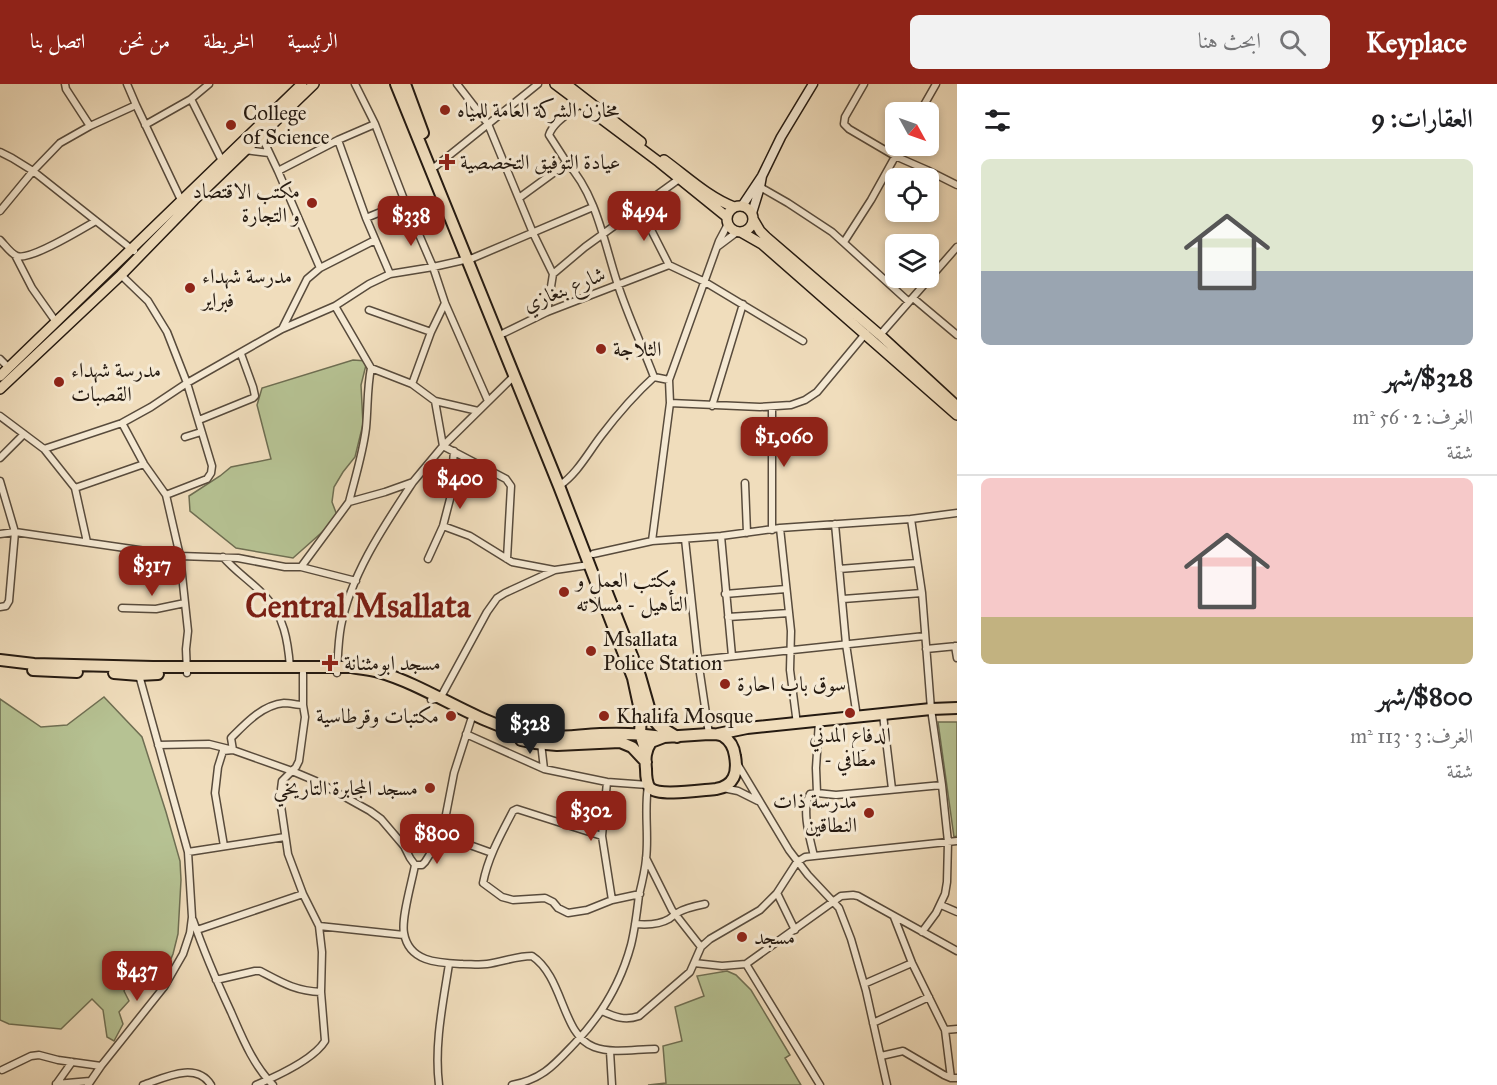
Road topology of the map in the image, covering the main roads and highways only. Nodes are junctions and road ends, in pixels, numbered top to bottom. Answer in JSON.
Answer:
{"nodes":[{"id":1,"x":300,"y":84,"type":"edge"},
{"id":2,"x":314,"y":84,"type":"edge"},
{"id":3,"x":396,"y":84,"type":"edge"},
{"id":4,"x":405,"y":84,"type":"edge"},
{"id":5,"x":555,"y":84,"type":"edge"},
{"id":6,"x":566,"y":84,"type":"edge"},
{"id":7,"x":813,"y":84,"type":"edge"},
{"id":8,"x":660,"y":160,"type":"junction"},
{"id":9,"x":762,"y":176,"type":"junction"},
{"id":10,"x":738,"y":207,"type":"junction"},
{"id":11,"x":752,"y":216,"type":"junction"},
{"id":12,"x":727,"y":220,"type":"junction"},
{"id":13,"x":739,"y":232,"type":"junction"},
{"id":14,"x":470,"y":259,"type":"junction"},
{"id":15,"x":868,"y":330,"type":"junction"},
{"id":16,"x":0,"y":376,"type":"edge"},
{"id":17,"x":0,"y":389,"type":"edge"},
{"id":18,"x":957,"y":406,"type":"edge"},
{"id":19,"x":957,"y":415,"type":"edge"},
{"id":20,"x":562,"y":484,"type":"junction"},
{"id":21,"x":611,"y":611,"type":"junction"},
{"id":22,"x":0,"y":660,"type":"edge"},
{"id":23,"x":0,"y":667,"type":"edge"},
{"id":24,"x":187,"y":670,"type":"junction"},
{"id":25,"x":337,"y":670,"type":"junction"},
{"id":26,"x":138,"y":671,"type":"junction"},
{"id":27,"x":435,"y":699,"type":"junction"},
{"id":28,"x":957,"y":708,"type":"edge"},
{"id":29,"x":747,"y":728,"type":"junction"},
{"id":30,"x":640,"y":734,"type":"junction"},
{"id":31,"x":714,"y":734,"type":"junction"},
{"id":32,"x":664,"y":737,"type":"junction"},
{"id":33,"x":677,"y":737,"type":"junction"},
{"id":34,"x":540,"y":740,"type":"junction"},
{"id":35,"x":733,"y":745,"type":"junction"},
{"id":36,"x":646,"y":757,"type":"junction"}],
"edges":[{"from":1,"to":16,"type":"main road"},
{"from":2,"to":17,"type":"main road"},
{"from":3,"to":14,"type":"highway"},
{"from":4,"to":14,"type":"highway"},
{"from":5,"to":8,"type":"main road"},
{"from":6,"to":8,"type":"main road"},
{"from":7,"to":9,"type":"main road"},
{"from":8,"to":10,"type":"main road"},
{"from":8,"to":12,"type":"main road"},
{"from":9,"to":10,"type":"main road"},
{"from":9,"to":11,"type":"main road"},
{"from":10,"to":11,"type":"main road"},
{"from":10,"to":12,"type":"main road"},
{"from":11,"to":13,"type":"main road"},
{"from":11,"to":15,"type":"main road"},
{"from":12,"to":13,"type":"main road"},
{"from":13,"to":15,"type":"main road"},
{"from":14,"to":20,"type":"highway"},
{"from":14,"to":20,"type":"highway"},
{"from":15,"to":18,"type":"main road"},
{"from":15,"to":19,"type":"main road"},
{"from":20,"to":21,"type":"highway"},
{"from":21,"to":30,"type":"highway"},
{"from":21,"to":33,"type":"highway"},
{"from":22,"to":26,"type":"highway"},
{"from":23,"to":26,"type":"highway"},
{"from":24,"to":25,"type":"highway"},
{"from":24,"to":25,"type":"highway"},
{"from":24,"to":26,"type":"highway"},
{"from":25,"to":27,"type":"highway"},
{"from":27,"to":34,"type":"highway"},
{"from":27,"to":34,"type":"highway"},
{"from":28,"to":29,"type":"highway"},
{"from":29,"to":31,"type":"highway"},
{"from":29,"to":35,"type":"highway"},
{"from":30,"to":32,"type":"highway"},
{"from":30,"to":34,"type":"highway"},
{"from":30,"to":36,"type":"highway"},
{"from":31,"to":33,"type":"highway"},
{"from":31,"to":35,"type":"highway"},
{"from":32,"to":33,"type":"highway"},
{"from":32,"to":36,"type":"highway"},
{"from":34,"to":36,"type":"highway"},
{"from":35,"to":36,"type":"highway"}]}
